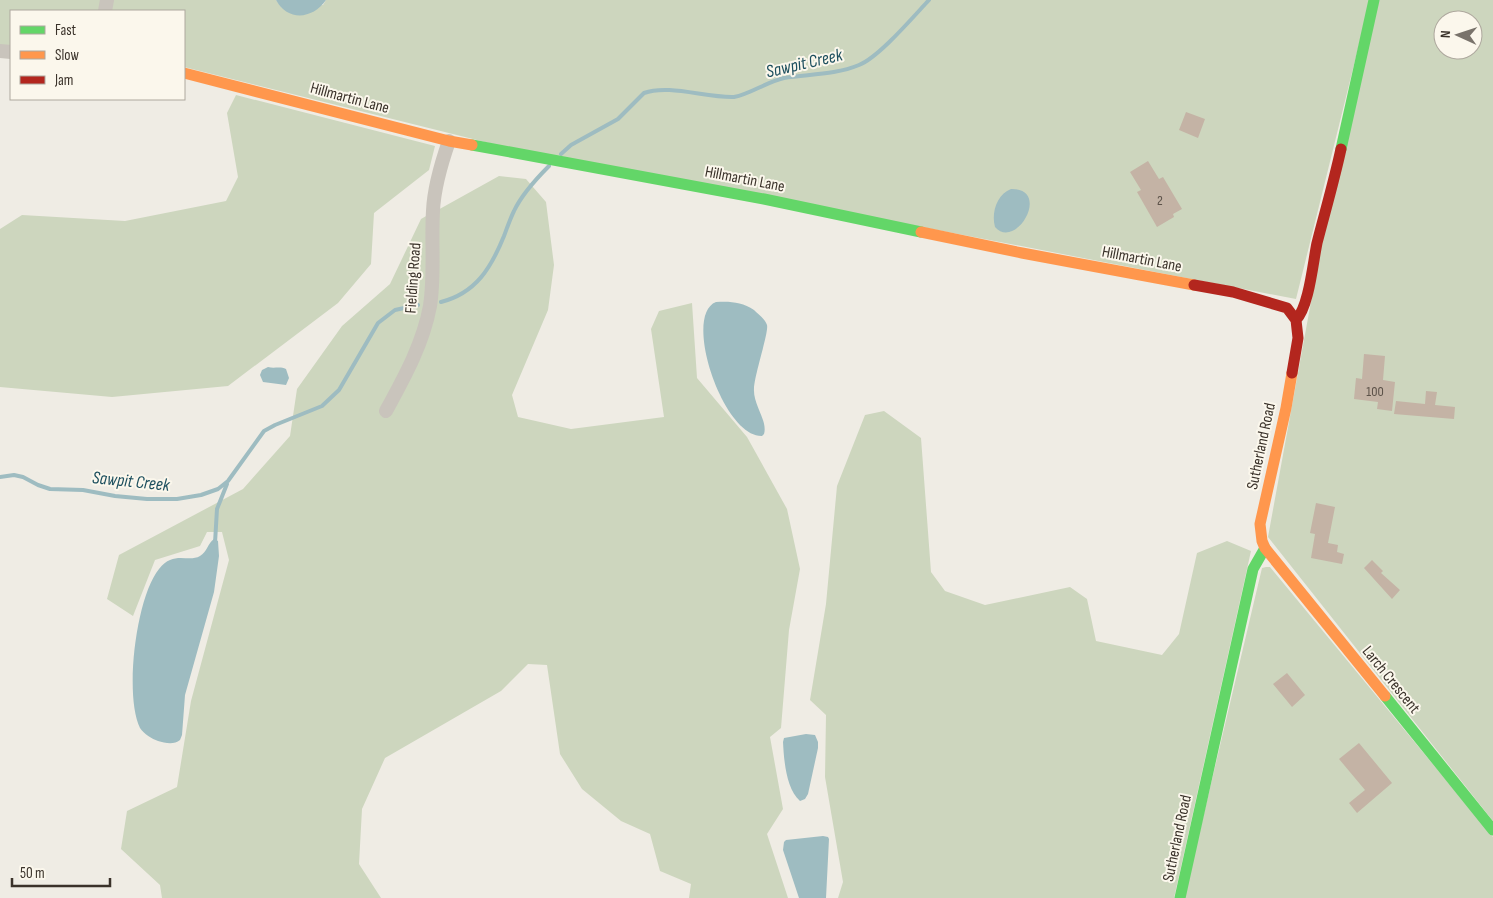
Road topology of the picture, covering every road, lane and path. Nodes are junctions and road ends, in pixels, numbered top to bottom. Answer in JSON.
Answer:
{"nodes":[{"id":1,"x":1374,"y":0,"type":"edge"},
{"id":2,"x":185,"y":73,"type":"edge"},
{"id":3,"x":449,"y":141,"type":"junction"},
{"id":4,"x":1296,"y":320,"type":"junction"},
{"id":5,"x":386,"y":411,"type":"dead end"},
{"id":6,"x":1265,"y":548,"type":"junction"},
{"id":7,"x":1493,"y":830,"type":"edge"},
{"id":8,"x":1180,"y":898,"type":"edge"}],
"edges":[{"from":1,"to":4,"type":"street","name":"Sutherland Road"},
{"from":2,"to":3,"type":"street","name":"Hillmartin Lane"},
{"from":3,"to":4,"type":"street","name":"Hillmartin Lane"},
{"from":3,"to":5,"type":"street","name":"Fielding Road"},
{"from":4,"to":6,"type":"street","name":"Sutherland Road"},
{"from":6,"to":7,"type":"street","name":"Larch Crescent"},
{"from":6,"to":8,"type":"street","name":"Sutherland Road"}]}
